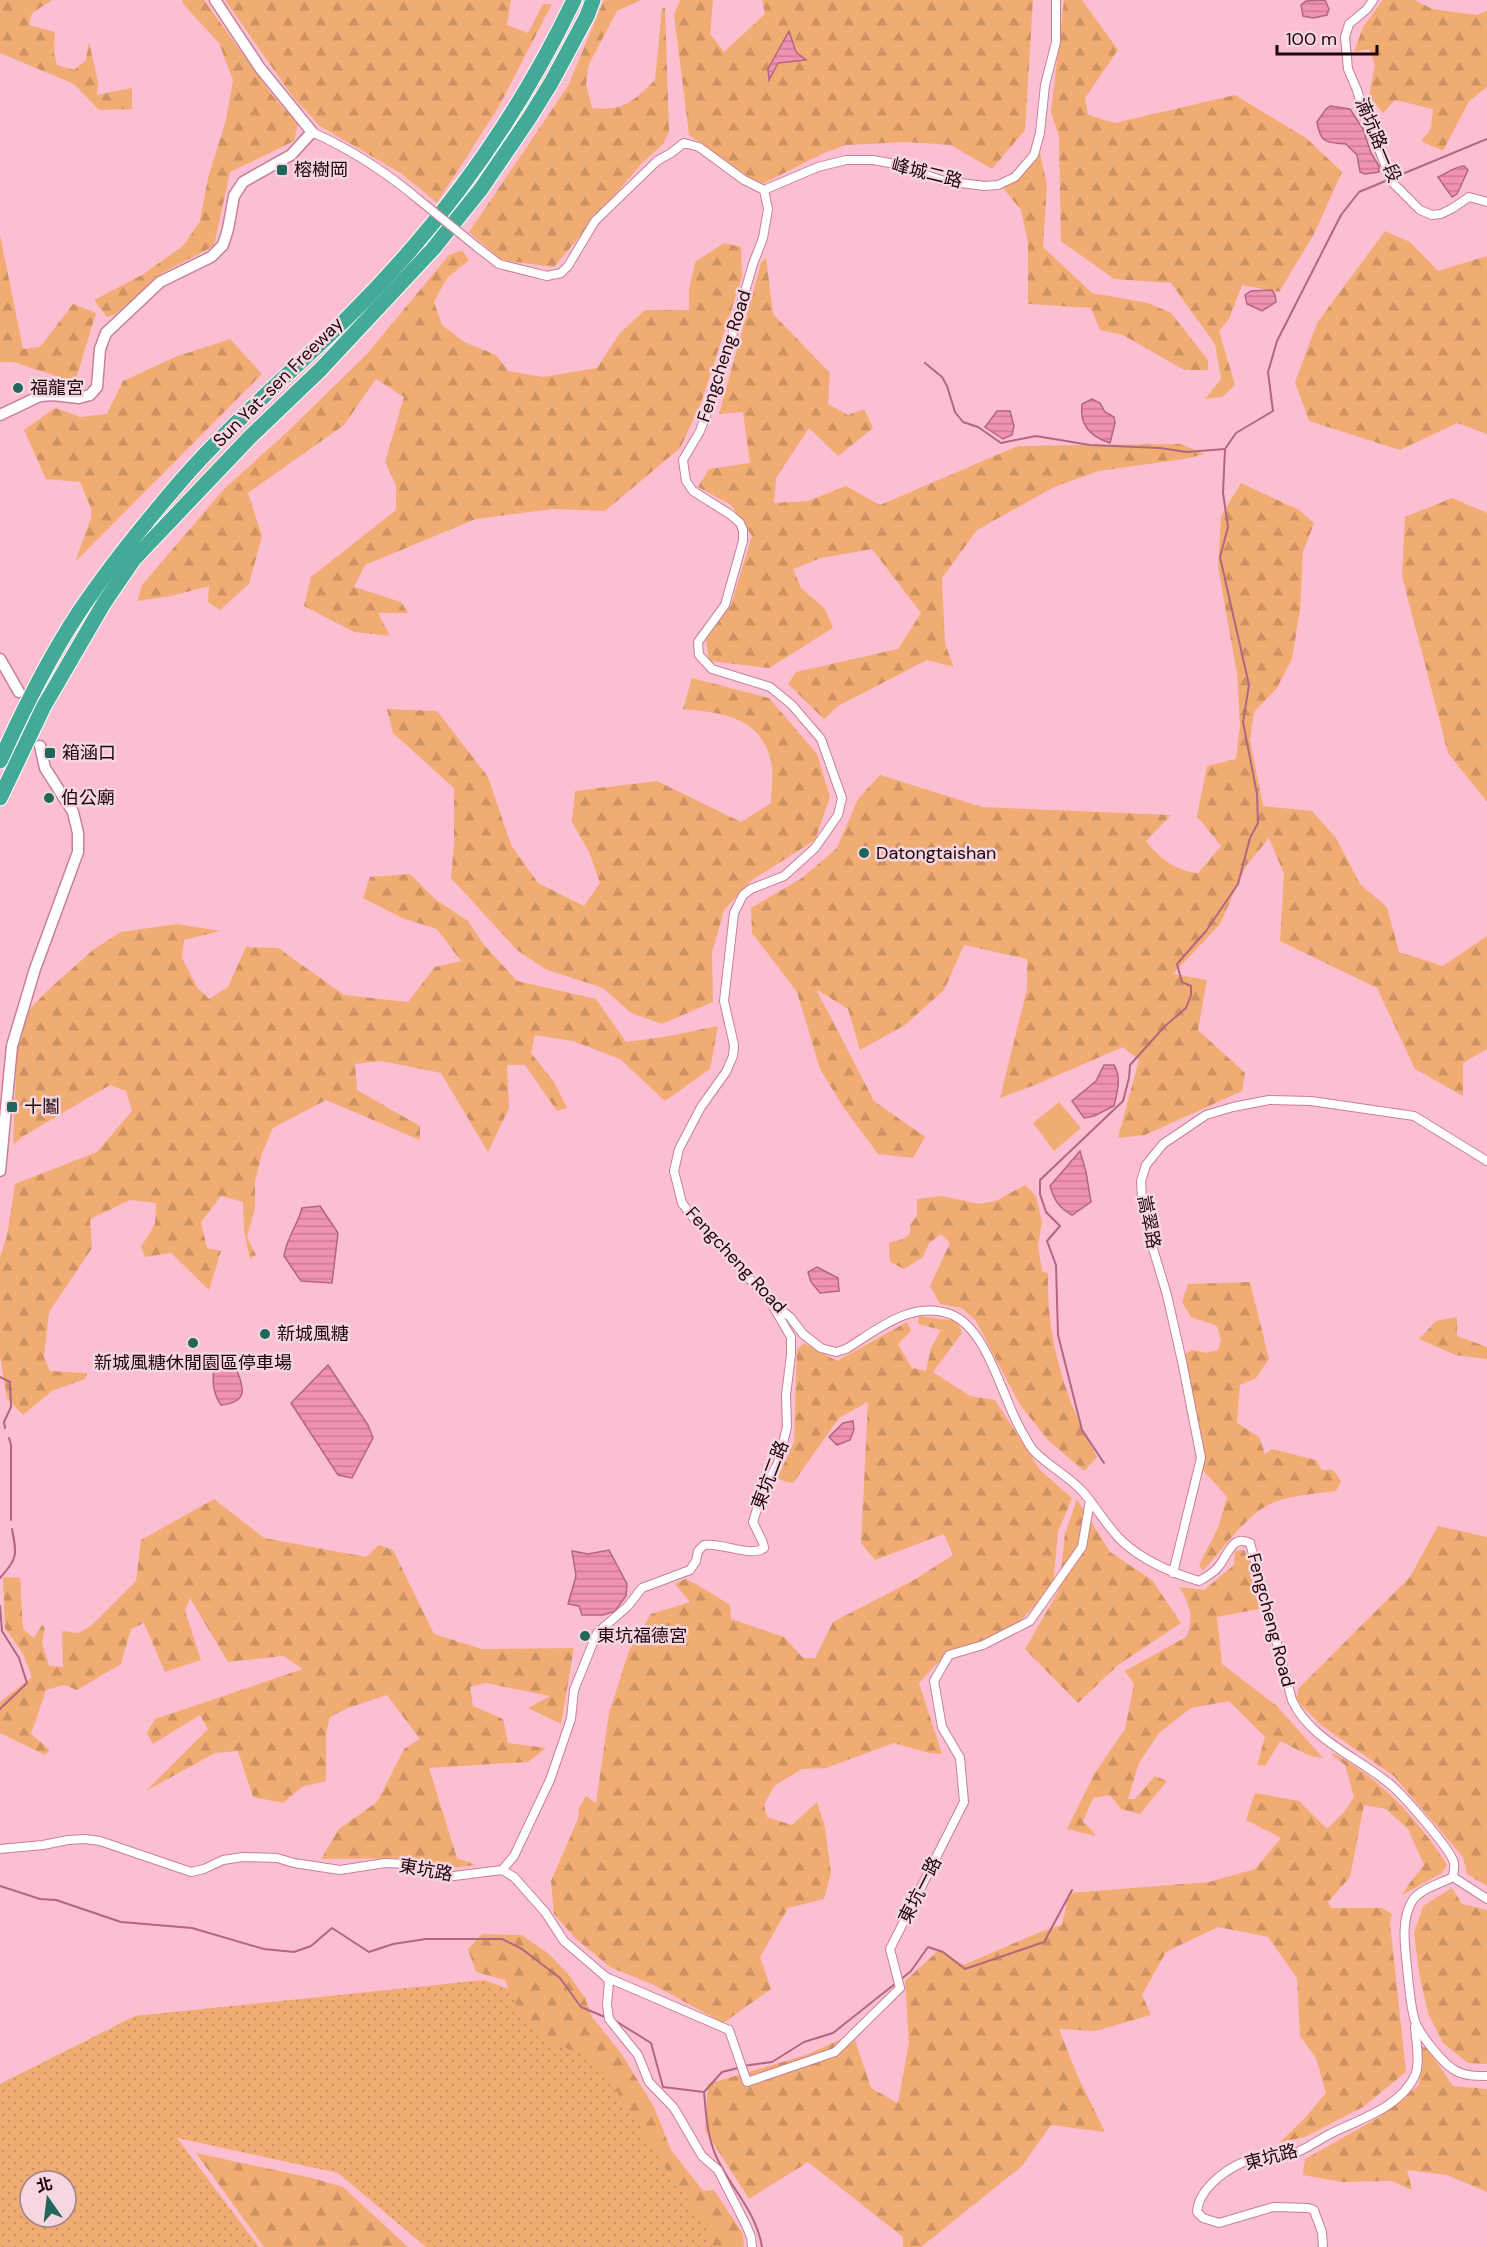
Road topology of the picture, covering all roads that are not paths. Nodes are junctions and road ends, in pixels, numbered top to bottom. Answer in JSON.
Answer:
{"nodes":[{"id":1,"x":215,"y":0,"type":"edge"},
{"id":2,"x":563,"y":0,"type":"edge"},
{"id":3,"x":574,"y":0,"type":"edge"},
{"id":4,"x":593,"y":0,"type":"edge"},
{"id":5,"x":1056,"y":0,"type":"edge"},
{"id":6,"x":1373,"y":0,"type":"edge"},
{"id":7,"x":544,"y":58,"type":"junction"},
{"id":8,"x":312,"y":132,"type":"junction"},
{"id":9,"x":764,"y":190,"type":"junction"},
{"id":10,"x":1487,"y":202,"type":"edge"},
{"id":11,"x":0,"y":415,"type":"edge"},
{"id":12,"x":0,"y":659,"type":"edge"},
{"id":13,"x":19,"y":692,"type":"dead end"},
{"id":14,"x":40,"y":746,"type":"dead end"},
{"id":15,"x":0,"y":761,"type":"edge"},
{"id":16,"x":0,"y":798,"type":"edge"},
{"id":17,"x":1487,"y":1161,"type":"edge"},
{"id":18,"x":0,"y":1171,"type":"edge"},
{"id":19,"x":769,"y":1300,"type":"junction"},
{"id":20,"x":1090,"y":1501,"type":"junction"},
{"id":21,"x":1173,"y":1573,"type":"junction"},
{"id":22,"x":0,"y":1849,"type":"edge"},
{"id":23,"x":502,"y":1870,"type":"junction"},
{"id":24,"x":1453,"y":1877,"type":"junction"},
{"id":25,"x":1487,"y":1899,"type":"edge"},
{"id":26,"x":606,"y":1977,"type":"junction"},
{"id":27,"x":1415,"y":2021,"type":"junction"},
{"id":28,"x":1487,"y":2076,"type":"edge"},
{"id":29,"x":752,"y":2247,"type":"edge"},
{"id":30,"x":1323,"y":2247,"type":"edge"}],
"edges":[{"from":1,"to":8,"type":"street"},
{"from":2,"to":7,"type":"highway"},
{"from":3,"to":7,"type":"highway","name":"Sun Yat-sen Freeway"},
{"from":4,"to":16,"type":"highway","name":"Sun Yat-sen Freeway"},
{"from":5,"to":9,"type":"street","name":"峰城二路"},
{"from":6,"to":10,"type":"street","name":"湳坑路一段"},
{"from":7,"to":15,"type":"highway","name":"Sun Yat-sen Freeway"},
{"from":8,"to":9,"type":"street","bridge":true},
{"from":8,"to":11,"type":"street"},
{"from":9,"to":19,"type":"street","name":"Fengcheng Road"},
{"from":12,"to":13,"type":"street"},
{"from":14,"to":18,"type":"street"},
{"from":17,"to":21,"type":"street","name":"嵩翠路"},
{"from":19,"to":20,"type":"street","name":"Fengcheng Road"},
{"from":19,"to":23,"type":"street","name":"東坑二路"},
{"from":20,"to":21,"type":"street","name":"Fengcheng Road"},
{"from":20,"to":26,"type":"street","name":"東坑一路"},
{"from":21,"to":24,"type":"street","name":"Fengcheng Road"},
{"from":22,"to":23,"type":"street","name":"東坑路"},
{"from":23,"to":26,"type":"street"},
{"from":24,"to":25,"type":"street"},
{"from":24,"to":27,"type":"street"},
{"from":26,"to":29,"type":"street"},
{"from":27,"to":28,"type":"street"},
{"from":27,"to":30,"type":"street","name":"東坑路"}]}
